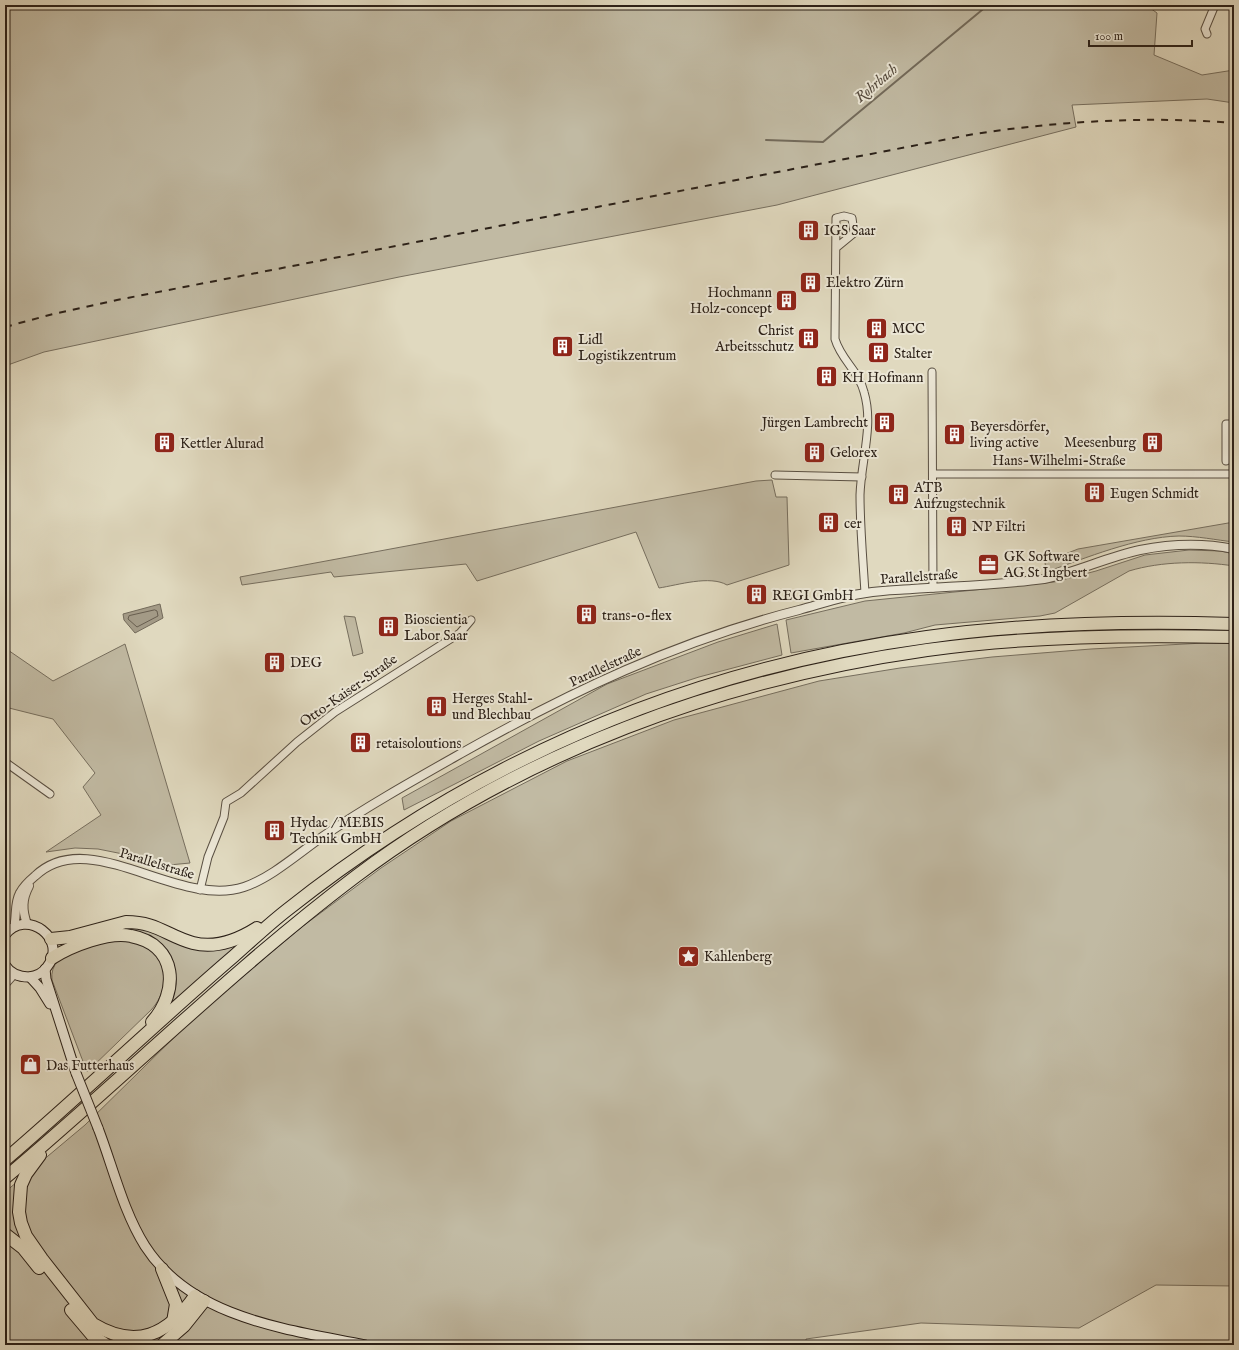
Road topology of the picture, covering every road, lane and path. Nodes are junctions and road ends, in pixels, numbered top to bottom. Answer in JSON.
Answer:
{"nodes":[{"id":1,"x":1215,"y":5,"type":"edge"},
{"id":2,"x":1207,"y":34,"type":"dead end"},
{"id":3,"x":837,"y":247,"type":"dead end"},
{"id":4,"x":932,"y":372,"type":"dead end"},
{"id":5,"x":1234,"y":424,"type":"edge"},
{"id":6,"x":1226,"y":461,"type":"dead end"},
{"id":7,"x":933,"y":474,"type":"junction"},
{"id":8,"x":1234,"y":474,"type":"edge"},
{"id":9,"x":775,"y":475,"type":"dead end"},
{"id":10,"x":862,"y":477,"type":"junction"},
{"id":11,"x":1234,"y":549,"type":"edge"},
{"id":12,"x":933,"y":588,"type":"junction"},
{"id":13,"x":865,"y":593,"type":"junction"},
{"id":14,"x":471,"y":620,"type":"dead end"},
{"id":15,"x":1234,"y":624,"type":"edge"},
{"id":16,"x":1234,"y":637,"type":"edge"},
{"id":17,"x":5,"y":762,"type":"edge"},
{"id":18,"x":50,"y":794,"type":"dead end"},
{"id":19,"x":33,"y":878,"type":"junction"},
{"id":20,"x":200,"y":890,"type":"junction"},
{"id":21,"x":286,"y":911,"type":"junction"},
{"id":22,"x":27,"y":924,"type":"junction"},
{"id":23,"x":14,"y":927,"type":"junction"},
{"id":24,"x":5,"y":935,"type":"edge"},
{"id":25,"x":51,"y":939,"type":"junction"},
{"id":26,"x":52,"y":958,"type":"junction"},
{"id":27,"x":8,"y":970,"type":"edge"},
{"id":28,"x":45,"y":970,"type":"junction"},
{"id":29,"x":30,"y":977,"type":"junction"},
{"id":30,"x":5,"y":984,"type":"edge"},
{"id":31,"x":61,"y":1027,"type":"junction"},
{"id":32,"x":117,"y":1060,"type":"junction"},
{"id":33,"x":53,"y":1138,"type":"junction"},
{"id":34,"x":5,"y":1160,"type":"edge"},
{"id":35,"x":5,"y":1178,"type":"edge"},
{"id":36,"x":5,"y":1234,"type":"edge"},
{"id":37,"x":162,"y":1269,"type":"junction"},
{"id":38,"x":200,"y":1298,"type":"junction"},
{"id":39,"x":172,"y":1325,"type":"junction"},
{"id":40,"x":106,"y":1345,"type":"edge"},
{"id":41,"x":162,"y":1345,"type":"edge"},
{"id":42,"x":365,"y":1345,"type":"edge"}],
"edges":[{"from":1,"to":2,"type":"street"},
{"from":3,"to":10,"type":"street"},
{"from":4,"to":7,"type":"street"},
{"from":5,"to":6,"type":"street"},
{"from":7,"to":8,"type":"street","name":"Hans-Wilhelmi-Straße"},
{"from":7,"to":12,"type":"street"},
{"from":9,"to":10,"type":"street"},
{"from":10,"to":13,"type":"street"},
{"from":11,"to":12,"type":"street","name":"Parallelstraße"},
{"from":12,"to":13,"type":"street","name":"Parallelstraße"},
{"from":13,"to":20,"type":"street","name":"Parallelstraße"},
{"from":14,"to":20,"type":"street","name":"Otto-Kaiser-Straße"},
{"from":15,"to":21,"type":"highway"},
{"from":16,"to":33,"type":"highway"},
{"from":17,"to":18,"type":"street"},
{"from":19,"to":20,"type":"street","name":"Parallelstraße"},
{"from":19,"to":22,"type":"street","name":"Parallelstraße"},
{"from":19,"to":23,"type":"street","name":"Parallelstraße"},
{"from":21,"to":25,"type":"highway"},
{"from":21,"to":32,"type":"highway"},
{"from":22,"to":23,"type":"main road"},
{"from":22,"to":25,"type":"main road"},
{"from":23,"to":24,"type":"main road"},
{"from":25,"to":26,"type":"main road"},
{"from":26,"to":28,"type":"main road"},
{"from":26,"to":32,"type":"highway"},
{"from":27,"to":29,"type":"main road"},
{"from":27,"to":30,"type":"street"},
{"from":28,"to":29,"type":"main road"},
{"from":28,"to":31,"type":"main road"},
{"from":29,"to":31,"type":"main road"},
{"from":31,"to":37,"type":"main road","bridge":true},
{"from":32,"to":34,"type":"highway"},
{"from":33,"to":35,"type":"highway"},
{"from":33,"to":39,"type":"highway"},
{"from":36,"to":40,"type":"highway"},
{"from":37,"to":38,"type":"main road"},
{"from":37,"to":39,"type":"highway"},
{"from":38,"to":39,"type":"highway"},
{"from":38,"to":41,"type":"highway"},
{"from":38,"to":42,"type":"main road"}]}
